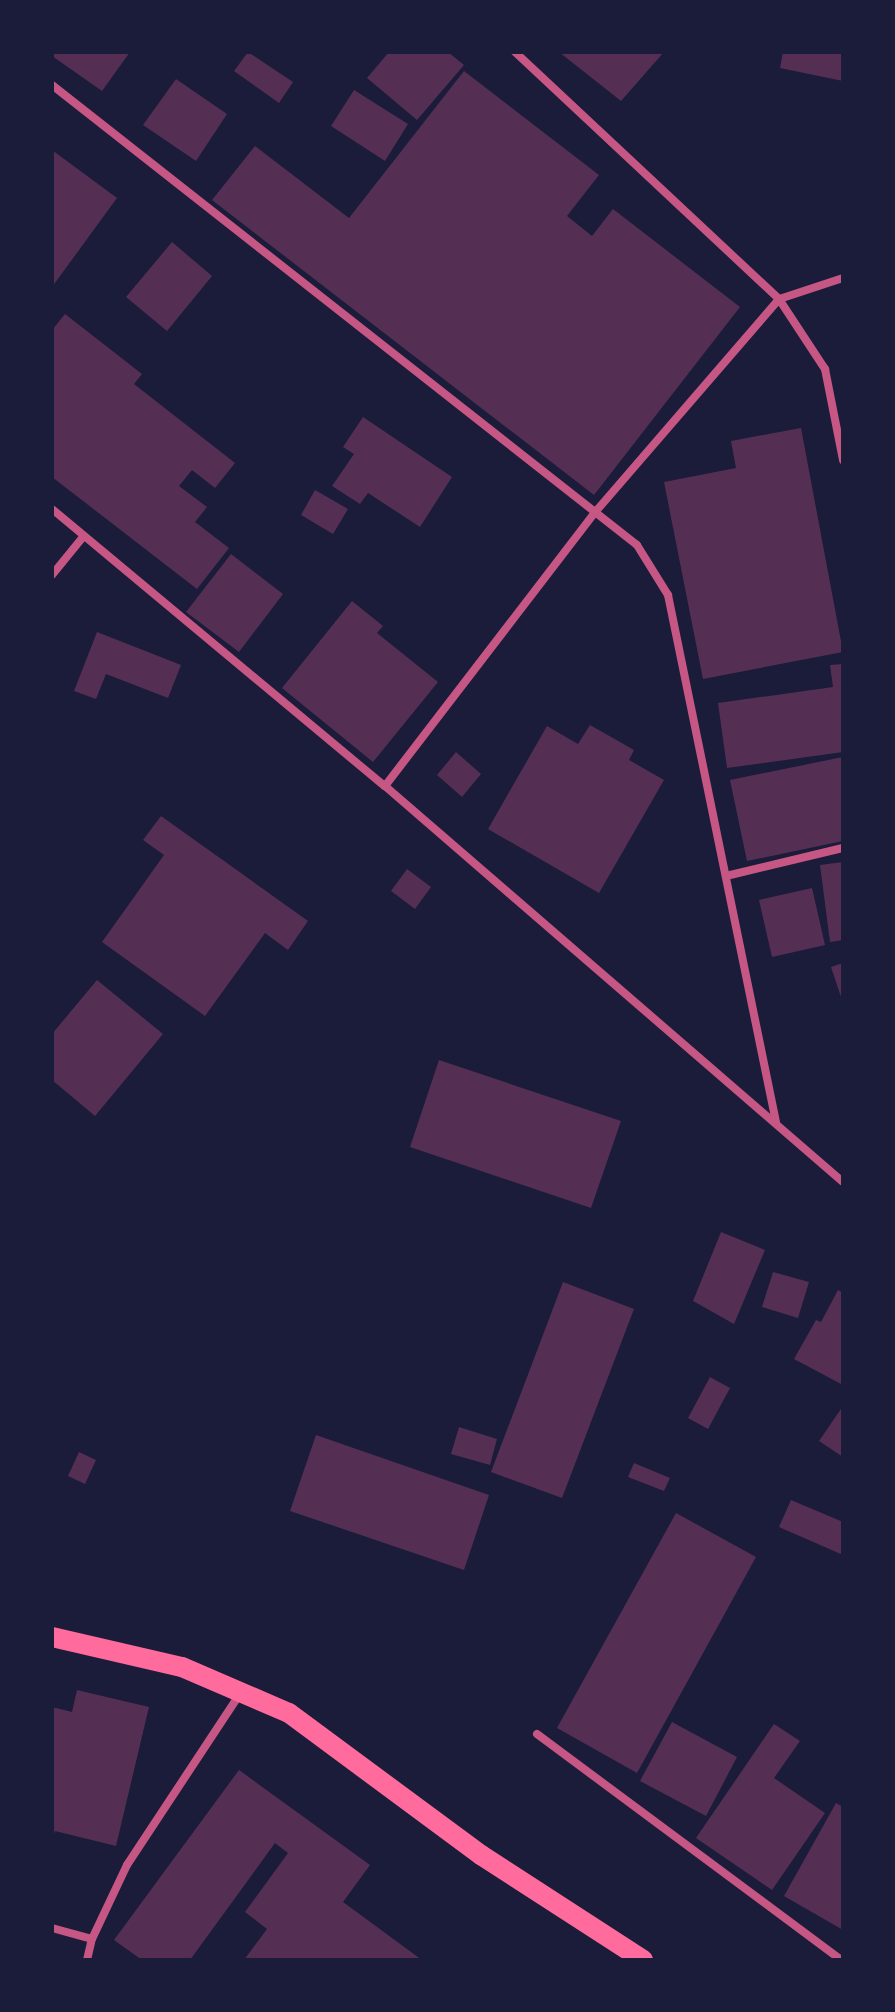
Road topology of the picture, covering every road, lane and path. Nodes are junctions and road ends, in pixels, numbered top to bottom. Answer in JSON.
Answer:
{"nodes":[{"id":1,"x":515,"y":52,"type":"edge"},
{"id":2,"x":52,"y":85,"type":"edge"},
{"id":3,"x":843,"y":278,"type":"edge"},
{"id":4,"x":779,"y":299,"type":"junction"},
{"id":5,"x":843,"y":460,"type":"edge"},
{"id":6,"x":52,"y":509,"type":"edge"},
{"id":7,"x":597,"y":510,"type":"junction"},
{"id":8,"x":83,"y":537,"type":"junction"},
{"id":9,"x":52,"y":575,"type":"edge"},
{"id":10,"x":385,"y":786,"type":"junction"},
{"id":11,"x":843,"y":848,"type":"edge"},
{"id":12,"x":726,"y":876,"type":"junction"},
{"id":13,"x":776,"y":1122,"type":"junction"},
{"id":14,"x":843,"y":1182,"type":"edge"},
{"id":15,"x":52,"y":1637,"type":"edge"},
{"id":16,"x":241,"y":1692,"type":"junction"},
{"id":17,"x":537,"y":1734,"type":"dead end"},
{"id":18,"x":52,"y":1928,"type":"edge"},
{"id":19,"x":92,"y":1939,"type":"junction"},
{"id":20,"x":87,"y":1960,"type":"edge"},
{"id":21,"x":643,"y":1960,"type":"edge"},
{"id":22,"x":841,"y":1960,"type":"edge"}],
"edges":[{"from":1,"to":4,"type":"street"},
{"from":2,"to":7,"type":"street"},
{"from":3,"to":4,"type":"street"},
{"from":4,"to":5,"type":"street"},
{"from":4,"to":7,"type":"street"},
{"from":6,"to":8,"type":"street"},
{"from":7,"to":10,"type":"street"},
{"from":7,"to":12,"type":"street"},
{"from":8,"to":9,"type":"street"},
{"from":8,"to":10,"type":"street"},
{"from":10,"to":13,"type":"street"},
{"from":11,"to":12,"type":"street"},
{"from":12,"to":13,"type":"street"},
{"from":13,"to":14,"type":"street"},
{"from":15,"to":16,"type":"main road"},
{"from":16,"to":19,"type":"street"},
{"from":16,"to":21,"type":"main road"},
{"from":17,"to":22,"type":"street"},
{"from":18,"to":19,"type":"street"},
{"from":19,"to":20,"type":"street"}]}
